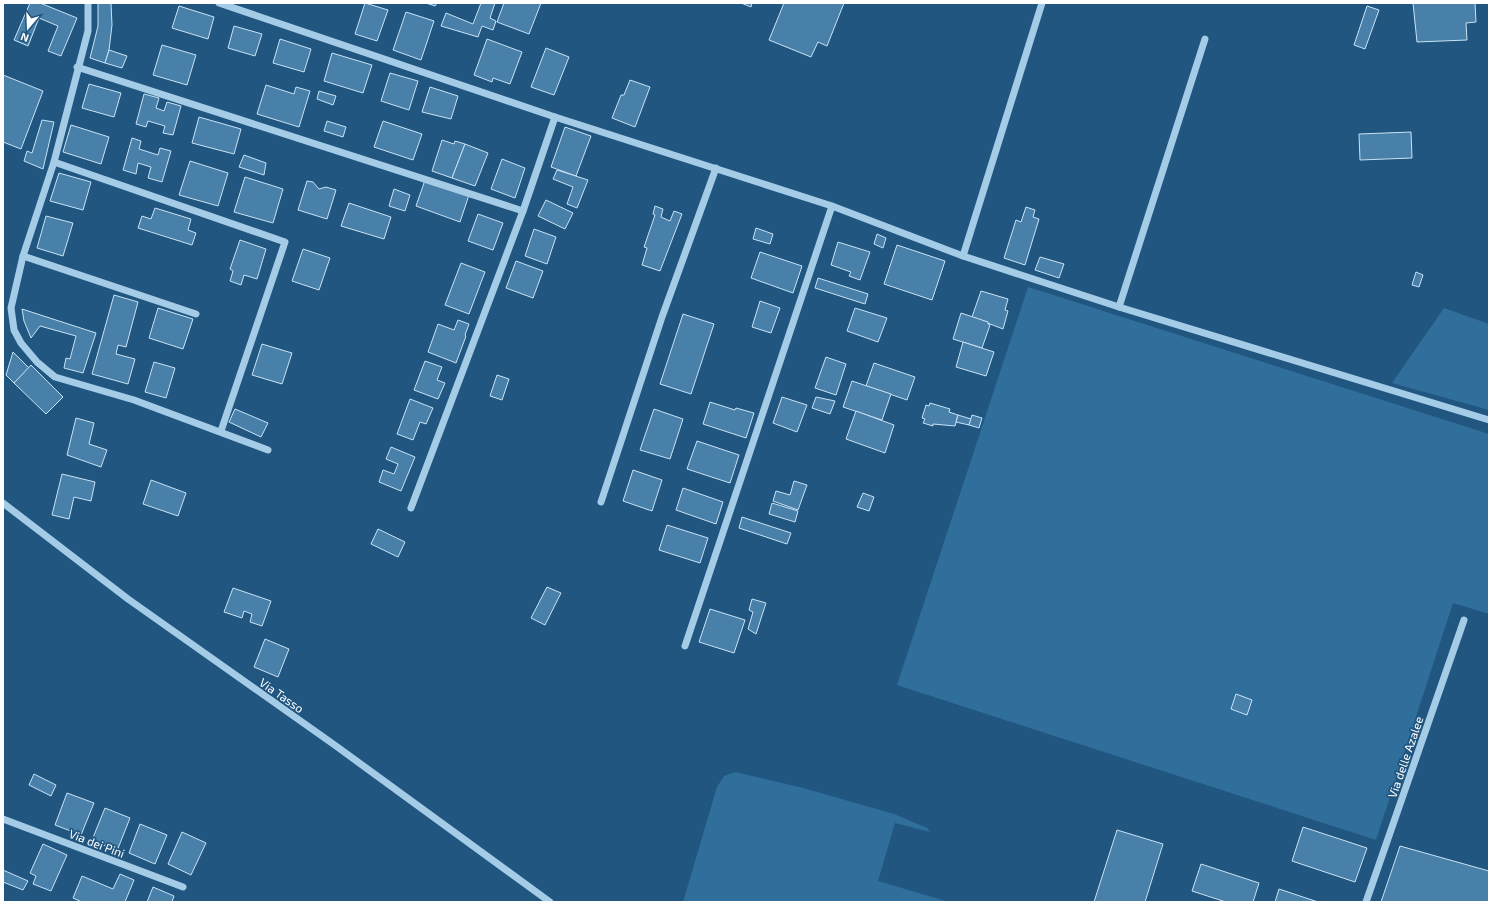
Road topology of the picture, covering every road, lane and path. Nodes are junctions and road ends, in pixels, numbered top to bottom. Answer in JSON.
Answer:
{"nodes":[{"id":1,"x":88,"y":3,"type":"edge"},
{"id":2,"x":220,"y":3,"type":"edge"},
{"id":3,"x":1042,"y":3,"type":"edge"},
{"id":4,"x":1205,"y":39,"type":"dead end"},
{"id":5,"x":78,"y":67,"type":"junction"},
{"id":6,"x":555,"y":117,"type":"junction"},
{"id":7,"x":54,"y":162,"type":"junction"},
{"id":8,"x":716,"y":168,"type":"junction"},
{"id":9,"x":832,"y":206,"type":"junction"},
{"id":10,"x":523,"y":211,"type":"junction"},
{"id":11,"x":23,"y":256,"type":"junction"},
{"id":12,"x":963,"y":256,"type":"junction"},
{"id":13,"x":1119,"y":307,"type":"junction"},
{"id":14,"x":196,"y":314,"type":"dead end"},
{"id":15,"x":1489,"y":420,"type":"edge"},
{"id":16,"x":221,"y":431,"type":"junction"},
{"id":17,"x":268,"y":450,"type":"dead end"},
{"id":18,"x":602,"y":502,"type":"dead end"},
{"id":19,"x":3,"y":503,"type":"edge"},
{"id":20,"x":411,"y":508,"type":"dead end"},
{"id":21,"x":1464,"y":620,"type":"dead end"},
{"id":22,"x":685,"y":646,"type":"dead end"},
{"id":23,"x":3,"y":819,"type":"edge"},
{"id":24,"x":183,"y":887,"type":"dead end"},
{"id":25,"x":550,"y":902,"type":"edge"},
{"id":26,"x":1366,"y":902,"type":"edge"}],
"edges":[{"from":1,"to":5,"type":"street"},
{"from":2,"to":6,"type":"street"},
{"from":3,"to":12,"type":"street"},
{"from":4,"to":13,"type":"street"},
{"from":5,"to":7,"type":"street"},
{"from":5,"to":10,"type":"street"},
{"from":6,"to":8,"type":"street"},
{"from":6,"to":10,"type":"street"},
{"from":7,"to":11,"type":"street"},
{"from":7,"to":16,"type":"street"},
{"from":8,"to":9,"type":"street"},
{"from":8,"to":18,"type":"street"},
{"from":9,"to":12,"type":"street"},
{"from":9,"to":22,"type":"street"},
{"from":10,"to":20,"type":"street"},
{"from":11,"to":14,"type":"street"},
{"from":11,"to":16,"type":"street"},
{"from":12,"to":13,"type":"street"},
{"from":13,"to":15,"type":"street"},
{"from":16,"to":17,"type":"street"},
{"from":19,"to":25,"type":"street","name":"Via Tasso"},
{"from":21,"to":26,"type":"street","name":"Via delle Azalee"},
{"from":23,"to":24,"type":"street","name":"Via dei Pini"}]}
